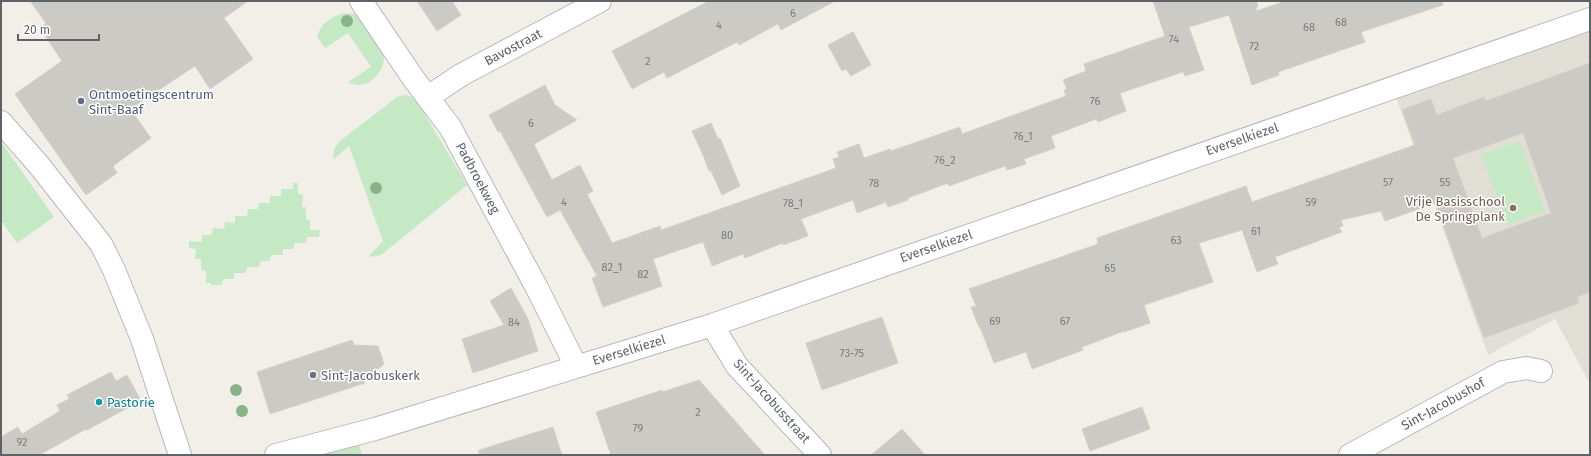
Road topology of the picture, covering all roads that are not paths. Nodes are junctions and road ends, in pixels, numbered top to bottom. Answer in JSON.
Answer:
{"nodes":[{"id":1,"x":361,"y":1,"type":"edge"},
{"id":2,"x":600,"y":1,"type":"edge"},
{"id":3,"x":1590,"y":19,"type":"edge"},
{"id":4,"x":428,"y":97,"type":"junction"},
{"id":5,"x":1,"y":122,"type":"edge"},
{"id":6,"x":712,"y":325,"type":"junction"},
{"id":7,"x":576,"y":366,"type":"junction"},
{"id":8,"x":1542,"y":371,"type":"dead end"},
{"id":9,"x":180,"y":455,"type":"edge"},
{"id":10,"x":276,"y":455,"type":"edge"},
{"id":11,"x":820,"y":455,"type":"edge"},
{"id":12,"x":1350,"y":455,"type":"edge"}],
"edges":[{"from":1,"to":4,"type":"street","name":"Padbroekweg"},
{"from":2,"to":4,"type":"street","name":"Bavostraat"},
{"from":3,"to":6,"type":"street","name":"Everselkiezel"},
{"from":4,"to":7,"type":"street","name":"Padbroekweg"},
{"from":5,"to":9,"type":"street"},
{"from":6,"to":7,"type":"street","name":"Everselkiezel"},
{"from":6,"to":11,"type":"street","name":"Sint-Jacobusstraat"},
{"from":7,"to":10,"type":"street","name":"Everselkiezel"},
{"from":8,"to":12,"type":"street","name":"Sint-Jacobushof"}]}
